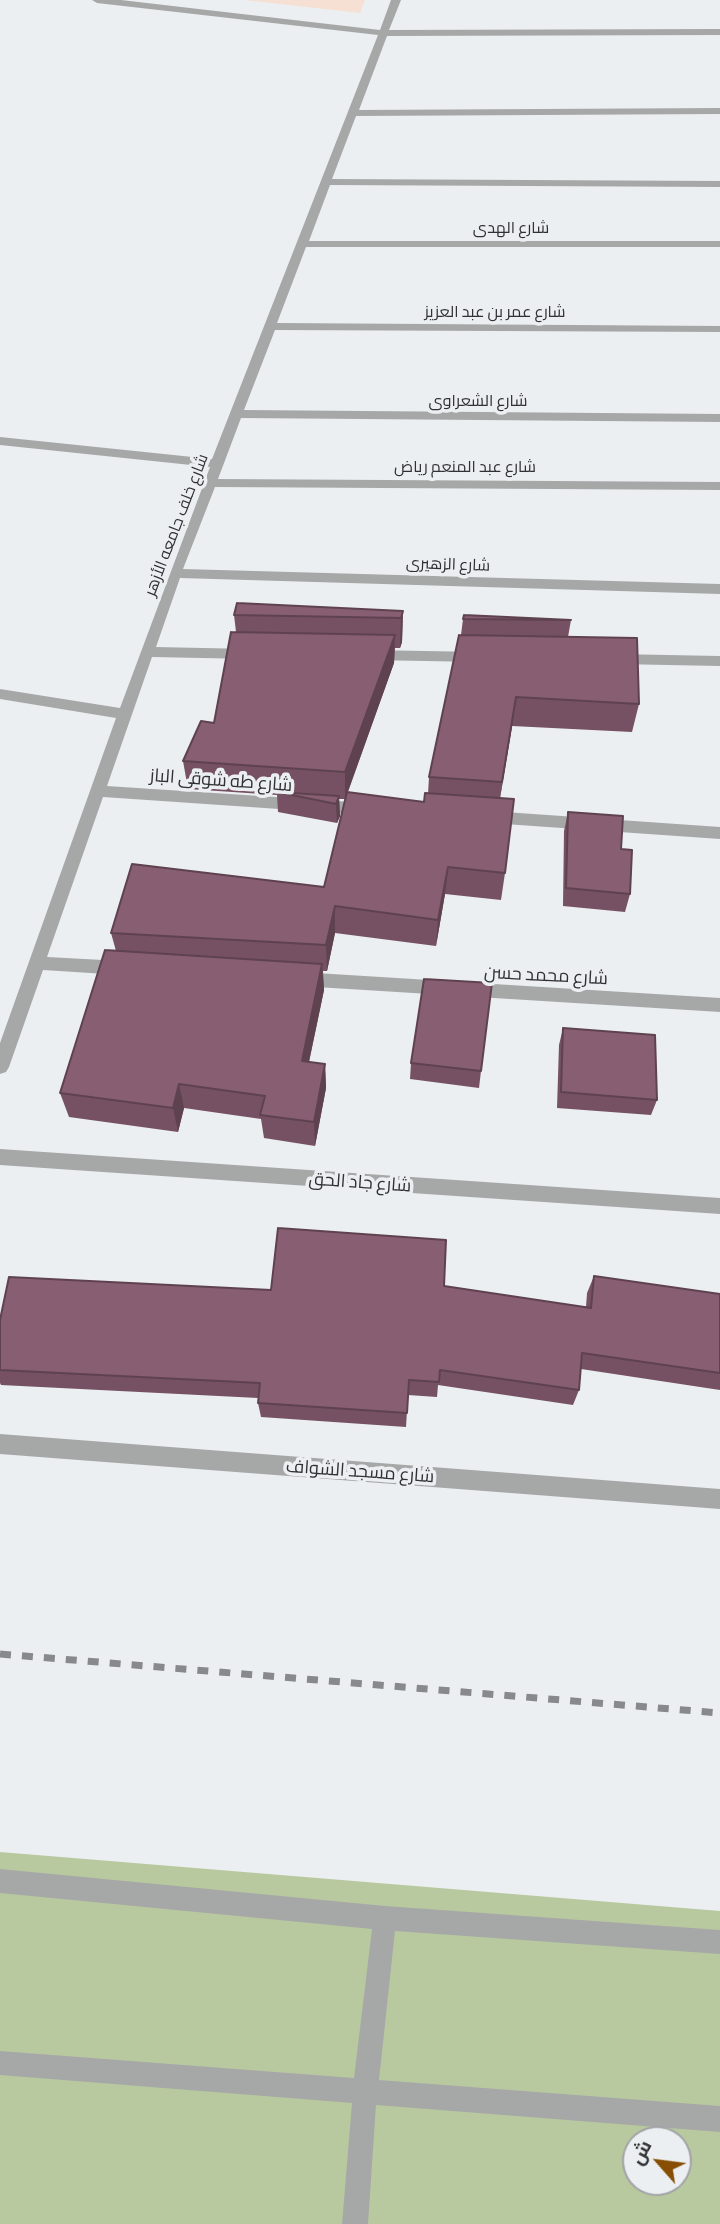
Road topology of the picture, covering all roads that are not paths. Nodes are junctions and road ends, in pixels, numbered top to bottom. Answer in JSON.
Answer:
{"nodes":[{"id":1,"x":97,"y":0,"type":"edge"},
{"id":2,"x":396,"y":0,"type":"edge"},
{"id":3,"x":720,"y":32,"type":"edge"},
{"id":4,"x":383,"y":33,"type":"junction"},
{"id":5,"x":720,"y":111,"type":"edge"},
{"id":6,"x":353,"y":113,"type":"junction"},
{"id":7,"x":326,"y":182,"type":"junction"},
{"id":8,"x":720,"y":184,"type":"edge"},
{"id":9,"x":302,"y":244,"type":"junction"},
{"id":10,"x":720,"y":244,"type":"edge"},
{"id":11,"x":270,"y":326,"type":"junction"},
{"id":12,"x":720,"y":328,"type":"edge"},
{"id":13,"x":237,"y":414,"type":"junction"},
{"id":14,"x":720,"y":418,"type":"edge"},
{"id":15,"x":0,"y":441,"type":"edge"},
{"id":16,"x":218,"y":464,"type":"junction"},
{"id":17,"x":210,"y":483,"type":"junction"},
{"id":18,"x":720,"y":486,"type":"edge"},
{"id":19,"x":175,"y":573,"type":"junction"},
{"id":20,"x":720,"y":589,"type":"edge"},
{"id":21,"x":146,"y":652,"type":"junction"},
{"id":22,"x":272,"y":654,"type":"edge"},
{"id":23,"x":356,"y":655,"type":"edge"},
{"id":24,"x":496,"y":657,"type":"edge"},
{"id":25,"x":594,"y":659,"type":"edge"},
{"id":26,"x":720,"y":661,"type":"edge"},
{"id":27,"x":0,"y":695,"type":"edge"},
{"id":28,"x":125,"y":714,"type":"junction"},
{"id":29,"x":97,"y":791,"type":"junction"},
{"id":30,"x":388,"y":810,"type":"edge"},
{"id":31,"x":471,"y":816,"type":"edge"},
{"id":32,"x":720,"y":833,"type":"edge"},
{"id":33,"x":35,"y":963,"type":"junction"},
{"id":34,"x":144,"y":970,"type":"edge"},
{"id":35,"x":281,"y":978,"type":"edge"},
{"id":36,"x":720,"y":1004,"type":"edge"},
{"id":37,"x":0,"y":1067,"type":"edge"},
{"id":38,"x":0,"y":1157,"type":"edge"},
{"id":39,"x":720,"y":1206,"type":"edge"},
{"id":40,"x":0,"y":1444,"type":"edge"},
{"id":41,"x":720,"y":1499,"type":"edge"},
{"id":42,"x":0,"y":1881,"type":"edge"},
{"id":43,"x":385,"y":1918,"type":"junction"},
{"id":44,"x":720,"y":1941,"type":"edge"},
{"id":45,"x":0,"y":2063,"type":"edge"},
{"id":46,"x":365,"y":2090,"type":"junction"},
{"id":47,"x":720,"y":2119,"type":"edge"},
{"id":48,"x":355,"y":2224,"type":"edge"}],
"edges":[{"from":1,"to":4,"type":"street"},
{"from":2,"to":4,"type":"street","name":"شارع خلف جامعه الأزهر"},
{"from":3,"to":4,"type":"street"},
{"from":4,"to":6,"type":"street","name":"شارع خلف جامعه الأزهر"},
{"from":5,"to":6,"type":"street"},
{"from":6,"to":7,"type":"street","name":"شارع خلف جامعه الأزهر"},
{"from":7,"to":8,"type":"street"},
{"from":7,"to":9,"type":"street","name":"شارع خلف جامعه الأزهر"},
{"from":9,"to":10,"type":"street","name":"شارع الهدى"},
{"from":9,"to":11,"type":"street","name":"شارع خلف جامعه الأزهر"},
{"from":11,"to":12,"type":"street","name":"شارع عمر بن عبد العزيز"},
{"from":11,"to":13,"type":"street","name":"شارع خلف جامعه الأزهر"},
{"from":13,"to":14,"type":"street","name":"شارع الشعراوى"},
{"from":13,"to":16,"type":"street","name":"شارع خلف جامعه الأزهر"},
{"from":15,"to":16,"type":"street"},
{"from":16,"to":17,"type":"street","name":"شارع خلف جامعه الأزهر"},
{"from":17,"to":18,"type":"street","name":"شارع عبد المنعم رياض"},
{"from":17,"to":19,"type":"street","name":"شارع خلف جامعه الأزهر"},
{"from":19,"to":20,"type":"street","name":"شارع الزهيرى"},
{"from":19,"to":21,"type":"street","name":"شارع خلف جامعه الأزهر"},
{"from":21,"to":22,"type":"street"},
{"from":21,"to":28,"type":"street","name":"شارع خلف جامعه الأزهر"},
{"from":23,"to":24,"type":"street"},
{"from":25,"to":26,"type":"street"},
{"from":27,"to":28,"type":"street"},
{"from":28,"to":29,"type":"street","name":"شارع خلف جامعه الأزهر"},
{"from":29,"to":30,"type":"street","name":"شارع طه شوقى الباز"},
{"from":29,"to":33,"type":"street","name":"شارع خلف جامعه الأزهر"},
{"from":31,"to":32,"type":"street"},
{"from":33,"to":34,"type":"street"},
{"from":33,"to":37,"type":"street","name":"شارع خلف جامعه الأزهر"},
{"from":35,"to":36,"type":"street","name":"شارع محمد حسن"},
{"from":38,"to":39,"type":"street","name":"شارع جاد الحق"},
{"from":40,"to":41,"type":"street","name":"شارع مسجد الشواف"},
{"from":42,"to":43,"type":"street"},
{"from":43,"to":44,"type":"street"},
{"from":43,"to":46,"type":"street"},
{"from":45,"to":46,"type":"street"},
{"from":46,"to":47,"type":"street"},
{"from":46,"to":48,"type":"street"}]}
